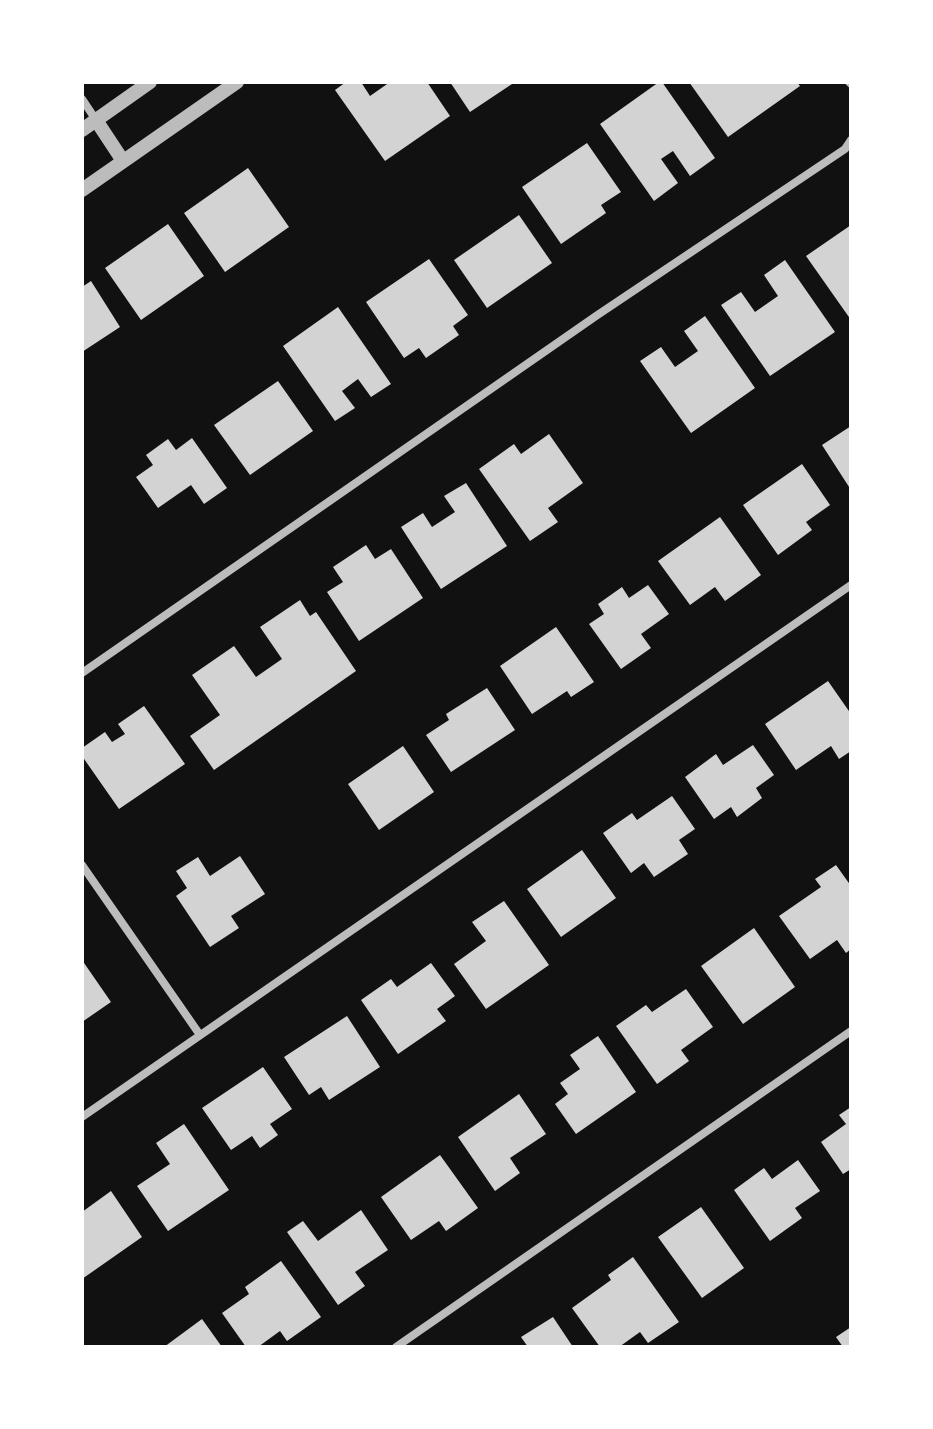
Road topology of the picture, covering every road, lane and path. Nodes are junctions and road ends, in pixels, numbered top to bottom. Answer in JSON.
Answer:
{"nodes":[{"id":1,"x":150,"y":82,"type":"edge"},
{"id":2,"x":237,"y":82,"type":"edge"},
{"id":3,"x":82,"y":99,"type":"edge"},
{"id":4,"x":96,"y":120,"type":"junction"},
{"id":5,"x":82,"y":130,"type":"edge"},
{"id":6,"x":851,"y":140,"type":"edge"},
{"id":7,"x":123,"y":161,"type":"junction"},
{"id":8,"x":82,"y":190,"type":"edge"},
{"id":9,"x":851,"y":585,"type":"edge"},
{"id":10,"x":82,"y":673,"type":"edge"},
{"id":11,"x":82,"y":865,"type":"edge"},
{"id":12,"x":851,"y":1031,"type":"edge"},
{"id":13,"x":200,"y":1035,"type":"junction"},
{"id":14,"x":82,"y":1117,"type":"edge"},
{"id":15,"x":396,"y":1347,"type":"edge"}],
"edges":[{"from":1,"to":4,"type":"street"},
{"from":2,"to":7,"type":"street"},
{"from":3,"to":4,"type":"street"},
{"from":4,"to":5,"type":"street"},
{"from":4,"to":7,"type":"street"},
{"from":6,"to":10,"type":"street"},
{"from":7,"to":8,"type":"street"},
{"from":9,"to":13,"type":"street"},
{"from":11,"to":13,"type":"street"},
{"from":12,"to":15,"type":"street"},
{"from":13,"to":14,"type":"street"}]}
